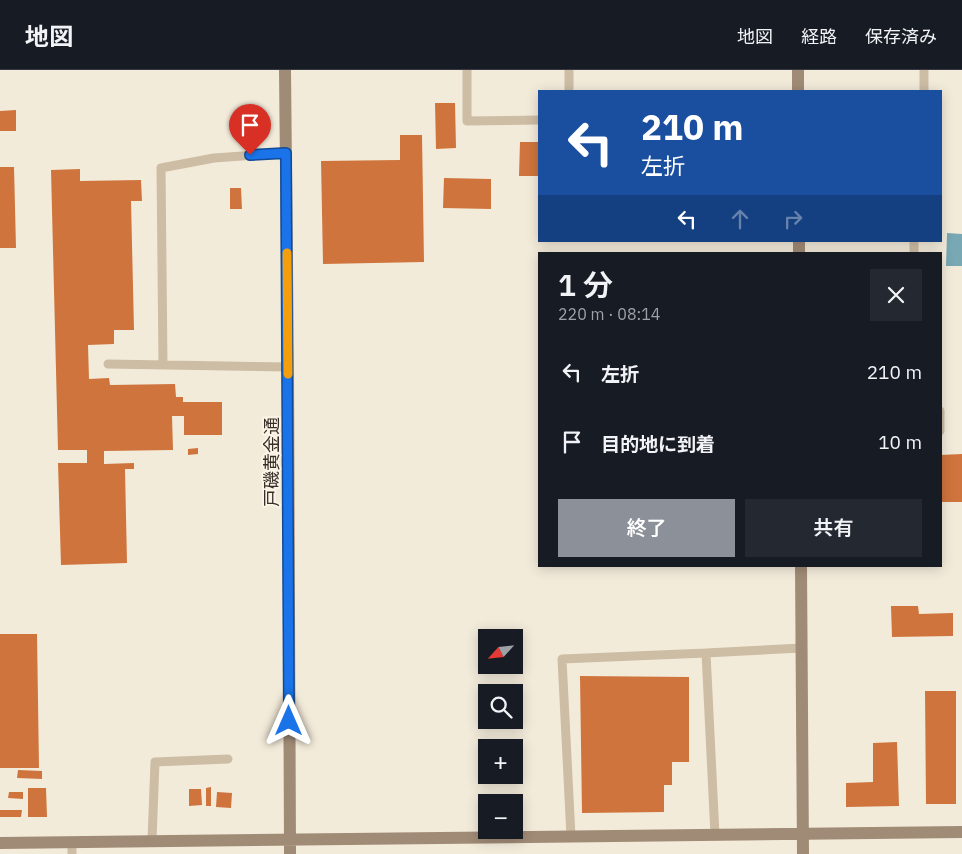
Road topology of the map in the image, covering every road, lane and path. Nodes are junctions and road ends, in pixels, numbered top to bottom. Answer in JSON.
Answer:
{"nodes":[{"id":1,"x":285,"y":70,"type":"edge"},
{"id":2,"x":466,"y":70,"type":"edge"},
{"id":3,"x":569,"y":70,"type":"edge"},
{"id":4,"x":798,"y":70,"type":"edge"},
{"id":5,"x":924,"y":70,"type":"edge"},
{"id":6,"x":568,"y":90,"type":"edge"},
{"id":7,"x":798,"y":90,"type":"edge"},
{"id":8,"x":924,"y":90,"type":"edge"},
{"id":9,"x":538,"y":120,"type":"edge"},
{"id":10,"x":286,"y":153,"type":"junction"},
{"id":11,"x":108,"y":364,"type":"dead end"},
{"id":12,"x":163,"y":365,"type":"junction"},
{"id":13,"x":288,"y":367,"type":"junction"},
{"id":14,"x":801,"y":567,"type":"edge"},
{"id":15,"x":802,"y":648,"type":"junction"},
{"id":16,"x":706,"y":653,"type":"junction"},
{"id":17,"x":228,"y":759,"type":"dead end"},
{"id":18,"x":962,"y":832,"type":"edge"},
{"id":19,"x":803,"y":834,"type":"junction"},
{"id":20,"x":715,"y":835,"type":"junction"},
{"id":21,"x":571,"y":836,"type":"junction"},
{"id":22,"x":290,"y":838,"type":"junction"},
{"id":23,"x":152,"y":840,"type":"junction"},
{"id":24,"x":0,"y":843,"type":"edge"},
{"id":25,"x":72,"y":848,"type":"edge"},
{"id":26,"x":290,"y":854,"type":"edge"},
{"id":27,"x":803,"y":854,"type":"edge"}],
"edges":[{"from":1,"to":10,"type":"street","name":"戸磯黄金通"},
{"from":2,"to":9,"type":"lane"},
{"from":3,"to":6,"type":"lane"},
{"from":4,"to":7,"type":"street"},
{"from":5,"to":8,"type":"lane"},
{"from":10,"to":12,"type":"lane"},
{"from":10,"to":13,"type":"street","name":"戸磯黄金通"},
{"from":11,"to":12,"type":"lane"},
{"from":12,"to":13,"type":"lane"},
{"from":13,"to":22,"type":"street","name":"戸磯黄金通"},
{"from":14,"to":15,"type":"street"},
{"from":15,"to":16,"type":"lane"},
{"from":15,"to":19,"type":"street"},
{"from":16,"to":20,"type":"lane"},
{"from":16,"to":21,"type":"lane"},
{"from":17,"to":23,"type":"lane"},
{"from":18,"to":19,"type":"street"},
{"from":19,"to":20,"type":"street"},
{"from":19,"to":27,"type":"street"},
{"from":20,"to":21,"type":"street"},
{"from":21,"to":22,"type":"street"},
{"from":22,"to":23,"type":"street"},
{"from":22,"to":26,"type":"street","name":"戸磯黄金通"},
{"from":23,"to":25,"type":"street"},
{"from":24,"to":25,"type":"street"}]}
